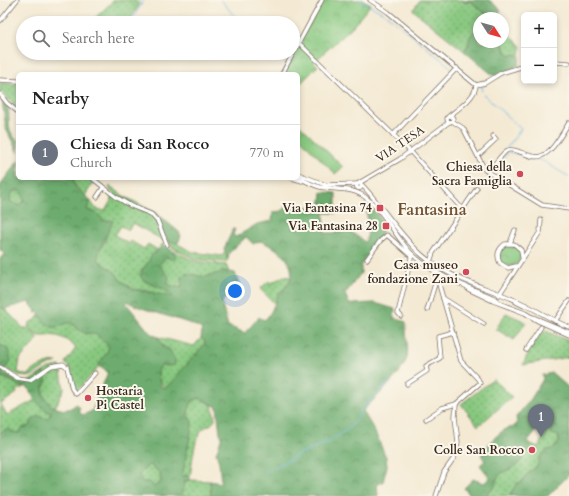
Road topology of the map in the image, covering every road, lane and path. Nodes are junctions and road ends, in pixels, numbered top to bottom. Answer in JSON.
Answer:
{"nodes":[{"id":1,"x":17,"y":0,"type":"edge"},
{"id":2,"x":322,"y":0,"type":"edge"},
{"id":3,"x":370,"y":0,"type":"edge"},
{"id":4,"x":0,"y":21,"type":"edge"},
{"id":5,"x":300,"y":41,"type":"edge"},
{"id":6,"x":300,"y":44,"type":"edge"},
{"id":7,"x":290,"y":60,"type":"edge"},
{"id":8,"x":557,"y":62,"type":"edge"},
{"id":9,"x":569,"y":63,"type":"edge"},
{"id":10,"x":521,"y":67,"type":"edge"},
{"id":11,"x":455,"y":69,"type":"junction"},
{"id":12,"x":283,"y":72,"type":"edge"},
{"id":13,"x":0,"y":80,"type":"edge"},
{"id":14,"x":16,"y":81,"type":"edge"},
{"id":15,"x":476,"y":85,"type":"junction"},
{"id":16,"x":0,"y":94,"type":"edge"},
{"id":17,"x":16,"y":110,"type":"edge"},
{"id":18,"x":452,"y":119,"type":"junction"},
{"id":19,"x":569,"y":123,"type":"edge"},
{"id":20,"x":393,"y":135,"type":"junction"},
{"id":21,"x":493,"y":136,"type":"dead end"},
{"id":22,"x":410,"y":152,"type":"junction"},
{"id":23,"x":478,"y":156,"type":"junction"},
{"id":24,"x":491,"y":168,"type":"dead end"},
{"id":25,"x":300,"y":175,"type":"edge"},
{"id":26,"x":300,"y":179,"type":"edge"},
{"id":27,"x":94,"y":180,"type":"edge"},
{"id":28,"x":299,"y":180,"type":"edge"},
{"id":29,"x":303,"y":181,"type":"junction"},
{"id":30,"x":360,"y":186,"type":"junction"},
{"id":31,"x":103,"y":188,"type":"junction"},
{"id":32,"x":477,"y":188,"type":"dead end"},
{"id":33,"x":97,"y":197,"type":"dead end"},
{"id":34,"x":569,"y":209,"type":"edge"},
{"id":35,"x":463,"y":210,"type":"junction"},
{"id":36,"x":541,"y":220,"type":"dead end"},
{"id":37,"x":515,"y":230,"type":"dead end"},
{"id":38,"x":510,"y":243,"type":"junction"},
{"id":39,"x":167,"y":245,"type":"dead end"},
{"id":40,"x":433,"y":253,"type":"junction"},
{"id":41,"x":412,"y":255,"type":"junction"},
{"id":42,"x":425,"y":258,"type":"junction"},
{"id":43,"x":522,"y":258,"type":"junction"},
{"id":44,"x":368,"y":259,"type":"dead end"},
{"id":45,"x":430,"y":262,"type":"junction"},
{"id":46,"x":517,"y":266,"type":"junction"},
{"id":47,"x":438,"y":275,"type":"junction"},
{"id":48,"x":499,"y":294,"type":"junction"},
{"id":49,"x":443,"y":298,"type":"junction"},
{"id":50,"x":513,"y":299,"type":"junction"},
{"id":51,"x":569,"y":301,"type":"edge"},
{"id":52,"x":520,"y":305,"type":"junction"},
{"id":53,"x":527,"y":305,"type":"junction"},
{"id":54,"x":427,"y":310,"type":"dead end"},
{"id":55,"x":519,"y":311,"type":"junction"},
{"id":56,"x":525,"y":313,"type":"junction"},
{"id":57,"x":401,"y":316,"type":"dead end"},
{"id":58,"x":533,"y":317,"type":"junction"},
{"id":59,"x":555,"y":321,"type":"junction"},
{"id":60,"x":484,"y":324,"type":"dead end"},
{"id":61,"x":541,"y":327,"type":"dead end"},
{"id":62,"x":569,"y":328,"type":"edge"},
{"id":63,"x":453,"y":332,"type":"junction"},
{"id":64,"x":569,"y":332,"type":"edge"},
{"id":65,"x":569,"y":335,"type":"edge"},
{"id":66,"x":526,"y":350,"type":"dead end"},
{"id":67,"x":0,"y":367,"type":"edge"},
{"id":68,"x":95,"y":373,"type":"dead end"},
{"id":69,"x":407,"y":384,"type":"dead end"},
{"id":70,"x":456,"y":404,"type":"junction"},
{"id":71,"x":426,"y":419,"type":"dead end"},
{"id":72,"x":436,"y":496,"type":"edge"}],
"edges":[{"from":1,"to":4,"type":"street"},
{"from":2,"to":5,"type":"street"},
{"from":3,"to":11,"type":"street"},
{"from":6,"to":20,"type":"street"},
{"from":7,"to":12,"type":"street"},
{"from":8,"to":9,"type":"street"},
{"from":10,"to":15,"type":"street"},
{"from":11,"to":15,"type":"street"},
{"from":11,"to":20,"type":"street"},
{"from":13,"to":14,"type":"street"},
{"from":15,"to":18,"type":"street","name":"VIA TESA"},
{"from":16,"to":17,"type":"street"},
{"from":18,"to":22,"type":"street","name":"VIA TESA"},
{"from":18,"to":23,"type":"street"},
{"from":19,"to":24,"type":"street"},
{"from":20,"to":22,"type":"street"},
{"from":21,"to":23,"type":"street"},
{"from":22,"to":30,"type":"street","name":"VIA TESA"},
{"from":22,"to":35,"type":"street"},
{"from":23,"to":34,"type":"street"},
{"from":25,"to":30,"type":"street"},
{"from":26,"to":29,"type":"street"},
{"from":27,"to":31,"type":"street"},
{"from":28,"to":29,"type":"street"},
{"from":29,"to":41,"type":"street"},
{"from":30,"to":42,"type":"street"},
{"from":31,"to":33,"type":"street"},
{"from":31,"to":39,"type":"street"},
{"from":32,"to":35,"type":"street"},
{"from":35,"to":40,"type":"street"},
{"from":36,"to":43,"type":"street"},
{"from":37,"to":38,"type":"street"},
{"from":38,"to":43,"type":"street"},
{"from":38,"to":46,"type":"street"},
{"from":40,"to":42,"type":"street"},
{"from":40,"to":45,"type":"street"},
{"from":41,"to":44,"type":"street"},
{"from":41,"to":47,"type":"street"},
{"from":41,"to":57,"type":"street"},
{"from":42,"to":45,"type":"street"},
{"from":43,"to":46,"type":"street"},
{"from":45,"to":48,"type":"street"},
{"from":46,"to":48,"type":"street"},
{"from":47,"to":49,"type":"street"},
{"from":47,"to":54,"type":"street"},
{"from":47,"to":55,"type":"street"},
{"from":48,"to":50,"type":"street"},
{"from":49,"to":60,"type":"street"},
{"from":49,"to":63,"type":"street"},
{"from":50,"to":52,"type":"street"},
{"from":50,"to":53,"type":"street"},
{"from":51,"to":59,"type":"street"},
{"from":52,"to":53,"type":"street"},
{"from":52,"to":55,"type":"street"},
{"from":53,"to":56,"type":"street"},
{"from":53,"to":59,"type":"street"},
{"from":55,"to":56,"type":"street"},
{"from":56,"to":58,"type":"street"},
{"from":58,"to":64,"type":"street"},
{"from":58,"to":65,"type":"street"},
{"from":59,"to":62,"type":"street"},
{"from":61,"to":66,"type":"street"},
{"from":63,"to":69,"type":"street"},
{"from":63,"to":70,"type":"street"},
{"from":67,"to":68,"type":"street"},
{"from":70,"to":71,"type":"street"},
{"from":70,"to":72,"type":"street"}]}
